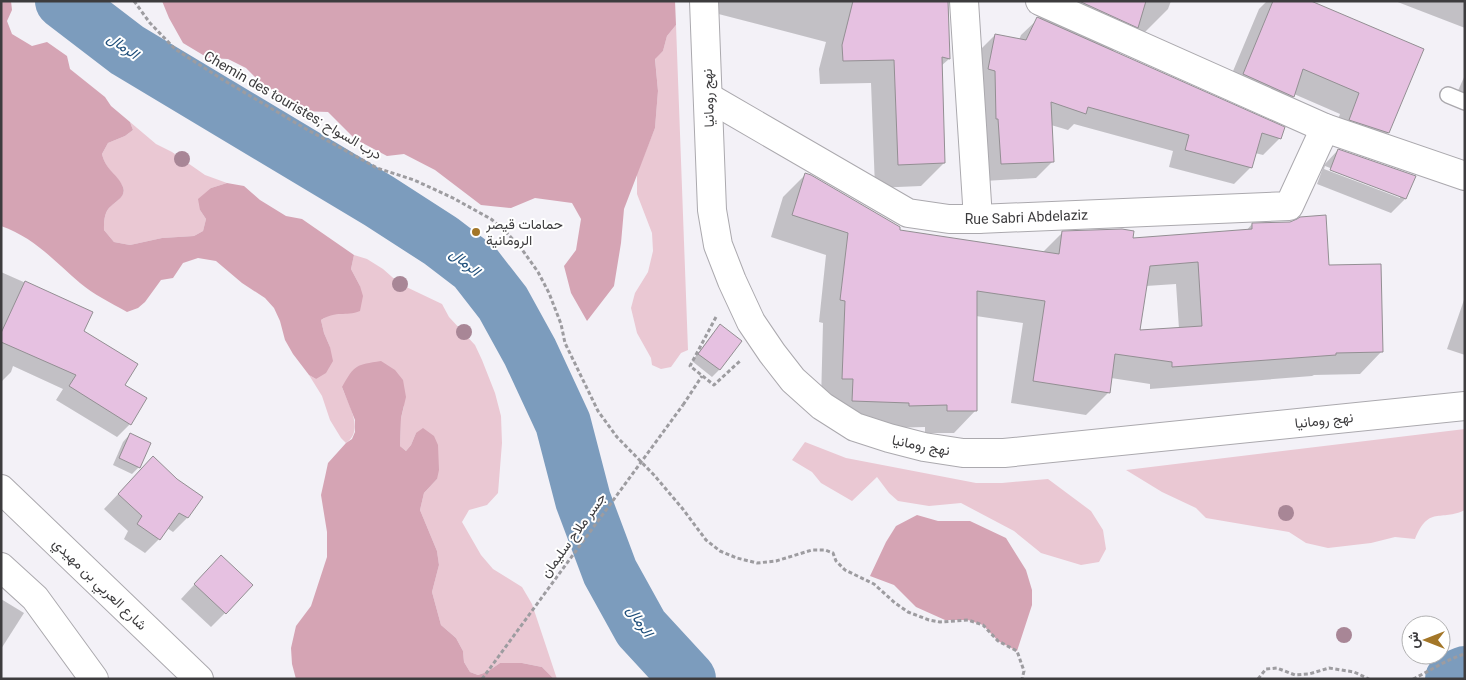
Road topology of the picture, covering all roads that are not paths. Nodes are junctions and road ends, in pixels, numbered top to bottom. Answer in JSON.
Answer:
{"nodes":[{"id":1,"x":704,"y":1,"type":"edge"},
{"id":2,"x":964,"y":1,"type":"edge"},
{"id":3,"x":1040,"y":1,"type":"edge"},
{"id":4,"x":1448,"y":95,"type":"dead end"},
{"id":5,"x":708,"y":97,"type":"junction"},
{"id":6,"x":1465,"y":102,"type":"edge"},
{"id":7,"x":1324,"y":128,"type":"junction"},
{"id":8,"x":1465,"y":176,"type":"edge"},
{"id":9,"x":978,"y":219,"type":"junction"},
{"id":10,"x":1465,"y":406,"type":"edge"},
{"id":11,"x":1,"y":489,"type":"edge"},
{"id":12,"x":1,"y":567,"type":"edge"},
{"id":13,"x":94,"y":679,"type":"edge"},
{"id":14,"x":199,"y":679,"type":"edge"}],
"edges":[{"from":1,"to":5,"type":"street","name":"نهج رومانيا"},
{"from":2,"to":9,"type":"street"},
{"from":3,"to":7,"type":"street"},
{"from":4,"to":6,"type":"lane"},
{"from":5,"to":9,"type":"street","name":"Rue Sabri Abdelaziz"},
{"from":5,"to":10,"type":"street","name":"نهج رومانيا"},
{"from":7,"to":8,"type":"street"},
{"from":7,"to":9,"type":"street","name":"Rue Sabri Abdelaziz"},
{"from":11,"to":14,"type":"street","name":"شارع العربي بن مهيدي"},
{"from":12,"to":13,"type":"street"}]}
